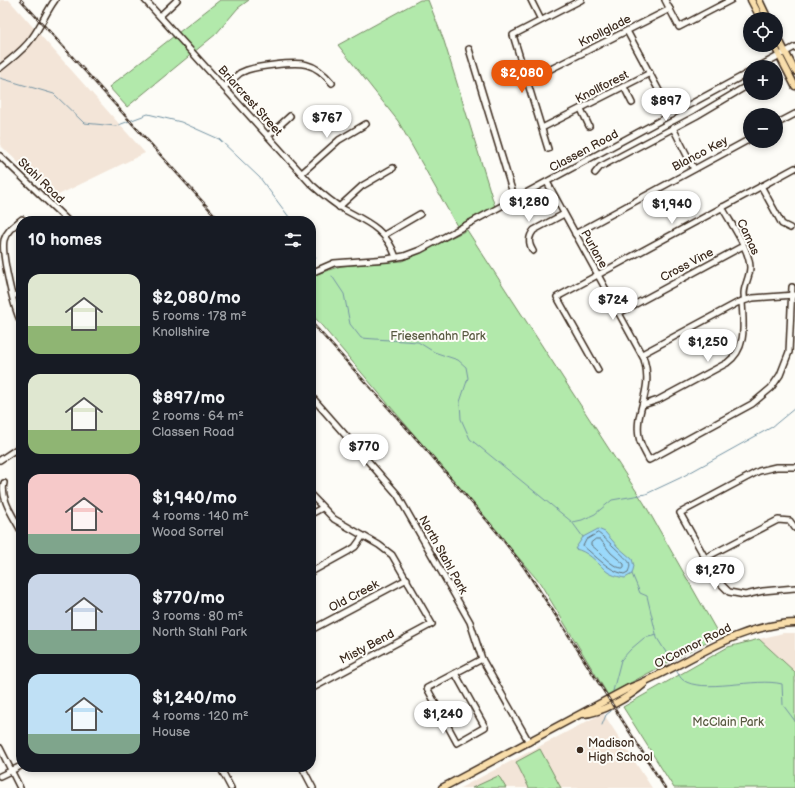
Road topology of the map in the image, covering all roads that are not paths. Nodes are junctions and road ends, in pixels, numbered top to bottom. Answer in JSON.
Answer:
{"nodes":[{"id":1,"x":55,"y":0,"type":"edge"},
{"id":2,"x":146,"y":0,"type":"edge"},
{"id":3,"x":177,"y":0,"type":"edge"},
{"id":4,"x":531,"y":0,"type":"edge"},
{"id":5,"x":581,"y":0,"type":"edge"},
{"id":6,"x":665,"y":0,"type":"edge"},
{"id":7,"x":731,"y":0,"type":"edge"},
{"id":8,"x":751,"y":0,"type":"edge"},
{"id":9,"x":759,"y":0,"type":"edge"},
{"id":10,"x":720,"y":2,"type":"edge"},
{"id":11,"x":670,"y":9,"type":"junction"},
{"id":12,"x":757,"y":12,"type":"edge"},
{"id":13,"x":765,"y":12,"type":"edge"},
{"id":14,"x":160,"y":16,"type":"junction"},
{"id":15,"x":541,"y":20,"type":"junction"},
{"id":16,"x":627,"y":31,"type":"junction"},
{"id":17,"x":795,"y":47,"type":"edge"},
{"id":18,"x":783,"y":48,"type":"edge"},
{"id":19,"x":469,"y":49,"type":"dead end"},
{"id":20,"x":777,"y":52,"type":"edge"},
{"id":21,"x":785,"y":52,"type":"junction"},
{"id":22,"x":779,"y":56,"type":"junction"},
{"id":23,"x":771,"y":60,"type":"edge"},
{"id":24,"x":0,"y":68,"type":"edge"},
{"id":25,"x":795,"y":71,"type":"edge"},
{"id":26,"x":650,"y":73,"type":"junction"},
{"id":27,"x":743,"y":76,"type":"edge"},
{"id":28,"x":528,"y":82,"type":"junction"},
{"id":29,"x":332,"y":83,"type":"dead end"},
{"id":30,"x":795,"y":86,"type":"edge"},
{"id":31,"x":224,"y":87,"type":"junction"},
{"id":32,"x":624,"y":87,"type":"junction"},
{"id":33,"x":743,"y":88,"type":"edge"},
{"id":34,"x":632,"y":103,"type":"dead end"},
{"id":35,"x":580,"y":109,"type":"junction"},
{"id":36,"x":672,"y":114,"type":"junction"},
{"id":37,"x":795,"y":114,"type":"edge"},
{"id":38,"x":290,"y":116,"type":"dead end"},
{"id":39,"x":783,"y":120,"type":"edge"},
{"id":40,"x":366,"y":124,"type":"dead end"},
{"id":41,"x":589,"y":126,"type":"dead end"},
{"id":42,"x":542,"y":128,"type":"junction"},
{"id":43,"x":672,"y":128,"type":"junction"},
{"id":44,"x":268,"y":136,"type":"junction"},
{"id":45,"x":743,"y":143,"type":"edge"},
{"id":46,"x":548,"y":149,"type":"dead end"},
{"id":47,"x":0,"y":156,"type":"edge"},
{"id":48,"x":393,"y":168,"type":"dead end"},
{"id":49,"x":795,"y":168,"type":"edge"},
{"id":50,"x":694,"y":169,"type":"junction"},
{"id":51,"x":302,"y":173,"type":"junction"},
{"id":52,"x":595,"y":173,"type":"dead end"},
{"id":53,"x":547,"y":182,"type":"junction"},
{"id":54,"x":761,"y":186,"type":"junction"},
{"id":55,"x":515,"y":200,"type":"junction"},
{"id":56,"x":339,"y":206,"type":"junction"},
{"id":57,"x":722,"y":207,"type":"junction"},
{"id":58,"x":420,"y":214,"type":"dead end"},
{"id":59,"x":564,"y":214,"type":"junction"},
{"id":60,"x":63,"y":216,"type":"edge"},
{"id":61,"x":16,"y":224,"type":"edge"},
{"id":62,"x":790,"y":228,"type":"dead end"},
{"id":63,"x":575,"y":234,"type":"junction"},
{"id":64,"x":384,"y":235,"type":"junction"},
{"id":65,"x":743,"y":246,"type":"junction"},
{"id":66,"x":533,"y":250,"type":"dead end"},
{"id":67,"x":396,"y":257,"type":"junction"},
{"id":68,"x":316,"y":271,"type":"edge"},
{"id":69,"x":597,"y":275,"type":"junction"},
{"id":70,"x":792,"y":287,"type":"dead end"},
{"id":71,"x":16,"y":295,"type":"edge"},
{"id":72,"x":793,"y":295,"type":"edge"},
{"id":73,"x":12,"y":296,"type":"junction"},
{"id":74,"x":743,"y":300,"type":"junction"},
{"id":75,"x":16,"y":308,"type":"edge"},
{"id":76,"x":619,"y":313,"type":"junction"},
{"id":77,"x":642,"y":354,"type":"junction"},
{"id":78,"x":598,"y":370,"type":"dead end"},
{"id":79,"x":316,"y":402,"type":"edge"},
{"id":80,"x":643,"y":405,"type":"junction"},
{"id":81,"x":16,"y":449,"type":"edge"},
{"id":82,"x":0,"y":460,"type":"edge"},
{"id":83,"x":795,"y":467,"type":"edge"},
{"id":84,"x":4,"y":483,"type":"dead end"},
{"id":85,"x":316,"y":501,"type":"edge"},
{"id":86,"x":322,"y":508,"type":"junction"},
{"id":87,"x":316,"y":511,"type":"edge"},
{"id":88,"x":16,"y":517,"type":"edge"},
{"id":89,"x":795,"y":528,"type":"edge"},
{"id":90,"x":363,"y":536,"type":"junction"},
{"id":91,"x":705,"y":558,"type":"junction"},
{"id":92,"x":316,"y":569,"type":"edge"},
{"id":93,"x":407,"y":579,"type":"junction"},
{"id":94,"x":795,"y":588,"type":"edge"},
{"id":95,"x":795,"y":623,"type":"edge"},
{"id":96,"x":316,"y":627,"type":"edge"},
{"id":97,"x":482,"y":659,"type":"junction"},
{"id":98,"x":455,"y":673,"type":"junction"},
{"id":99,"x":316,"y":686,"type":"edge"},
{"id":100,"x":529,"y":742,"type":"junction"},
{"id":101,"x":0,"y":748,"type":"edge"},
{"id":102,"x":16,"y":768,"type":"edge"},
{"id":103,"x":11,"y":770,"type":"junction"},
{"id":104,"x":223,"y":772,"type":"edge"},
{"id":105,"x":305,"y":772,"type":"edge"},
{"id":106,"x":0,"y":776,"type":"edge"},
{"id":107,"x":20,"y":788,"type":"edge"},
{"id":108,"x":231,"y":788,"type":"edge"},
{"id":109,"x":313,"y":788,"type":"edge"},
{"id":110,"x":442,"y":788,"type":"edge"}],
"edges":[{"from":1,"to":24,"type":"street"},
{"from":2,"to":14,"type":"street","name":"Briarcrest Street"},
{"from":3,"to":14,"type":"street"},
{"from":4,"to":15,"type":"street"},
{"from":5,"to":15,"type":"street"},
{"from":6,"to":11,"type":"street"},
{"from":7,"to":10,"type":"street"},
{"from":8,"to":12,"type":"main road"},
{"from":9,"to":13,"type":"main road"},
{"from":10,"to":11,"type":"street"},
{"from":11,"to":16,"type":"street","name":"Knollglade"},
{"from":14,"to":31,"type":"street","name":"Briarcrest Street"},
{"from":15,"to":28,"type":"street"},
{"from":16,"to":26,"type":"street"},
{"from":16,"to":28,"type":"street","name":"Knollglade"},
{"from":17,"to":21,"type":"street"},
{"from":18,"to":21,"type":"main road"},
{"from":19,"to":55,"type":"street"},
{"from":20,"to":22,"type":"main road"},
{"from":21,"to":22,"type":"street"},
{"from":21,"to":25,"type":"main road"},
{"from":22,"to":23,"type":"street"},
{"from":22,"to":30,"type":"main road"},
{"from":26,"to":32,"type":"street","name":"Knollforest"},
{"from":26,"to":36,"type":"street"},
{"from":27,"to":36,"type":"street","name":"Classen Road"},
{"from":28,"to":42,"type":"street"},
{"from":29,"to":31,"type":"street"},
{"from":31,"to":44,"type":"street","name":"Briarcrest Street"},
{"from":32,"to":34,"type":"street"},
{"from":32,"to":35,"type":"street","name":"Knollforest"},
{"from":33,"to":43,"type":"street"},
{"from":35,"to":41,"type":"street"},
{"from":35,"to":42,"type":"street","name":"Knollforest"},
{"from":36,"to":53,"type":"street","name":"Classen Road"},
{"from":37,"to":39,"type":"street"},
{"from":38,"to":44,"type":"street"},
{"from":40,"to":51,"type":"street"},
{"from":42,"to":46,"type":"street"},
{"from":43,"to":50,"type":"street"},
{"from":43,"to":52,"type":"street"},
{"from":44,"to":51,"type":"street","name":"Briarcrest Street"},
{"from":45,"to":50,"type":"street","name":"Blanco Key"},
{"from":47,"to":60,"type":"street","name":"Stahl Road"},
{"from":48,"to":56,"type":"street"},
{"from":49,"to":54,"type":"street"},
{"from":50,"to":63,"type":"street","name":"Blanco Key"},
{"from":51,"to":56,"type":"street","name":"Briarcrest Street"},
{"from":53,"to":55,"type":"street","name":"Classen Road"},
{"from":53,"to":59,"type":"street","name":"Purlane"},
{"from":54,"to":57,"type":"street"},
{"from":54,"to":62,"type":"street"},
{"from":55,"to":67,"type":"street","name":"Classen Road"},
{"from":56,"to":64,"type":"street","name":"Briarcrest Street"},
{"from":57,"to":65,"type":"street","name":"Camas"},
{"from":57,"to":69,"type":"street"},
{"from":58,"to":64,"type":"street"},
{"from":59,"to":63,"type":"street","name":"Purlane"},
{"from":59,"to":66,"type":"street"},
{"from":61,"to":73,"type":"street"},
{"from":63,"to":69,"type":"street","name":"Purlane"},
{"from":64,"to":67,"type":"street","name":"Briarcrest Street"},
{"from":65,"to":74,"type":"street","name":"Camas"},
{"from":65,"to":76,"type":"street","name":"Cross Vine"},
{"from":67,"to":68,"type":"street","name":"Classen Road"},
{"from":69,"to":76,"type":"street","name":"Purlane"},
{"from":69,"to":78,"type":"street"},
{"from":70,"to":72,"type":"street"},
{"from":71,"to":73,"type":"street"},
{"from":72,"to":74,"type":"street"},
{"from":72,"to":80,"type":"street","name":"Purlane"},
{"from":73,"to":75,"type":"street"},
{"from":74,"to":77,"type":"street"},
{"from":74,"to":80,"type":"street","name":"Camas"},
{"from":76,"to":77,"type":"street","name":"Purlane"},
{"from":77,"to":80,"type":"street","name":"Purlane"},
{"from":79,"to":97,"type":"street","name":"North Stahl Park"},
{"from":81,"to":82,"type":"street"},
{"from":83,"to":91,"type":"street"},
{"from":84,"to":88,"type":"street"},
{"from":85,"to":86,"type":"street"},
{"from":86,"to":87,"type":"street"},
{"from":86,"to":90,"type":"street"},
{"from":89,"to":91,"type":"street"},
{"from":90,"to":92,"type":"street"},
{"from":90,"to":93,"type":"street"},
{"from":91,"to":94,"type":"street"},
{"from":93,"to":96,"type":"street","name":"Old Creek"},
{"from":93,"to":99,"type":"street","name":"Misty Bend"},
{"from":95,"to":100,"type":"main road","name":"O'Connor Road"},
{"from":97,"to":98,"type":"street"},
{"from":97,"to":100,"type":"street","name":"North Stahl Park"},
{"from":98,"to":98,"type":"street"},
{"from":100,"to":110,"type":"main road","name":"O'Connor Road"},
{"from":101,"to":103,"type":"street"},
{"from":102,"to":103,"type":"street"},
{"from":103,"to":106,"type":"street"},
{"from":103,"to":107,"type":"street"},
{"from":104,"to":108,"type":"street"},
{"from":105,"to":109,"type":"street"}]}
